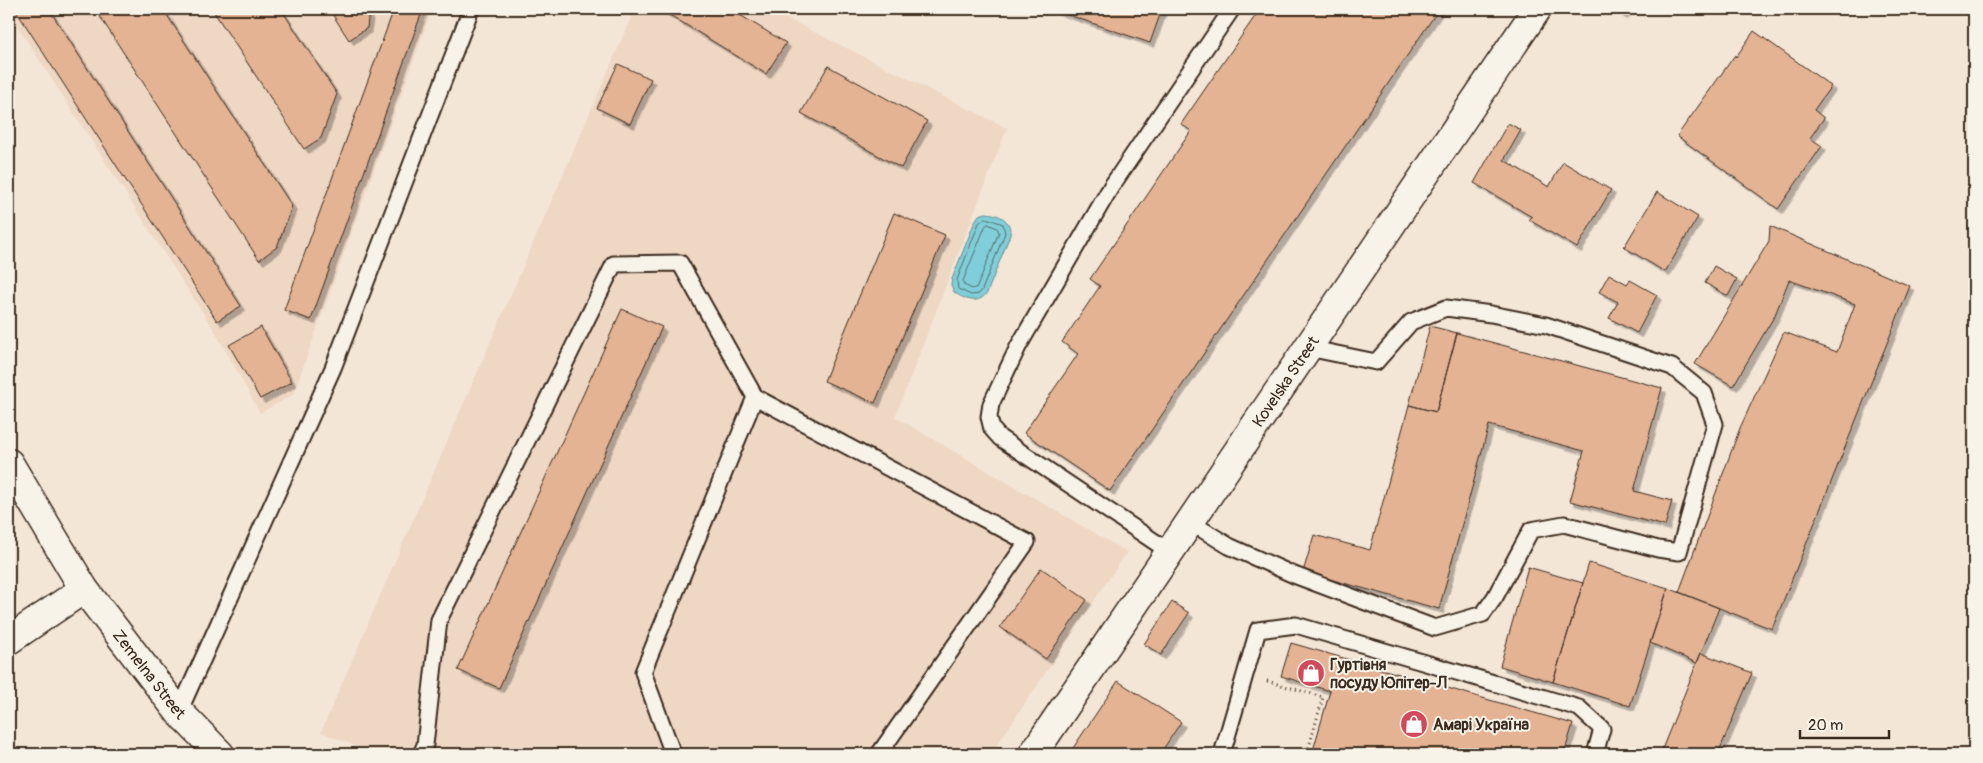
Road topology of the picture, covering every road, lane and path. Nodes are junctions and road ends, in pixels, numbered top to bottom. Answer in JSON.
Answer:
{"nodes":[{"id":1,"x":471,"y":9,"type":"edge"},
{"id":2,"x":1232,"y":9,"type":"edge"},
{"id":3,"x":1537,"y":9,"type":"edge"},
{"id":4,"x":1308,"y":348,"type":"junction"},
{"id":5,"x":755,"y":397,"type":"junction"},
{"id":6,"x":9,"y":463,"type":"edge"},
{"id":7,"x":1190,"y":522,"type":"junction"},
{"id":8,"x":1170,"y":552,"type":"junction"},
{"id":9,"x":84,"y":589,"type":"junction"},
{"id":10,"x":9,"y":640,"type":"edge"},
{"id":11,"x":1245,"y":674,"type":"junction"},
{"id":12,"x":179,"y":712,"type":"junction"},
{"id":13,"x":220,"y":754,"type":"edge"},
{"id":14,"x":421,"y":754,"type":"edge"},
{"id":15,"x":673,"y":754,"type":"edge"},
{"id":16,"x":879,"y":754,"type":"edge"},
{"id":17,"x":1033,"y":754,"type":"edge"},
{"id":18,"x":1222,"y":754,"type":"edge"},
{"id":19,"x":1307,"y":754,"type":"edge"},
{"id":20,"x":1595,"y":754,"type":"edge"}],
"edges":[{"from":1,"to":12,"type":"lane"},
{"from":2,"to":8,"type":"lane"},
{"from":3,"to":4,"type":"street","name":"Kovelska Street"},
{"from":4,"to":7,"type":"street","name":"Kovelska Street"},
{"from":4,"to":7,"type":"lane"},
{"from":5,"to":14,"type":"lane"},
{"from":5,"to":15,"type":"lane"},
{"from":5,"to":16,"type":"lane"},
{"from":6,"to":9,"type":"street","name":"Zemelna Street"},
{"from":7,"to":8,"type":"street","name":"Kovelska Street"},
{"from":8,"to":17,"type":"street","name":"Kovelska Street"},
{"from":9,"to":10,"type":"street"},
{"from":9,"to":12,"type":"street","name":"Zemelna Street"},
{"from":11,"to":18,"type":"lane"},
{"from":11,"to":19,"type":"path"},
{"from":11,"to":20,"type":"lane"},
{"from":12,"to":13,"type":"street","name":"Zemelna Street"}]}
